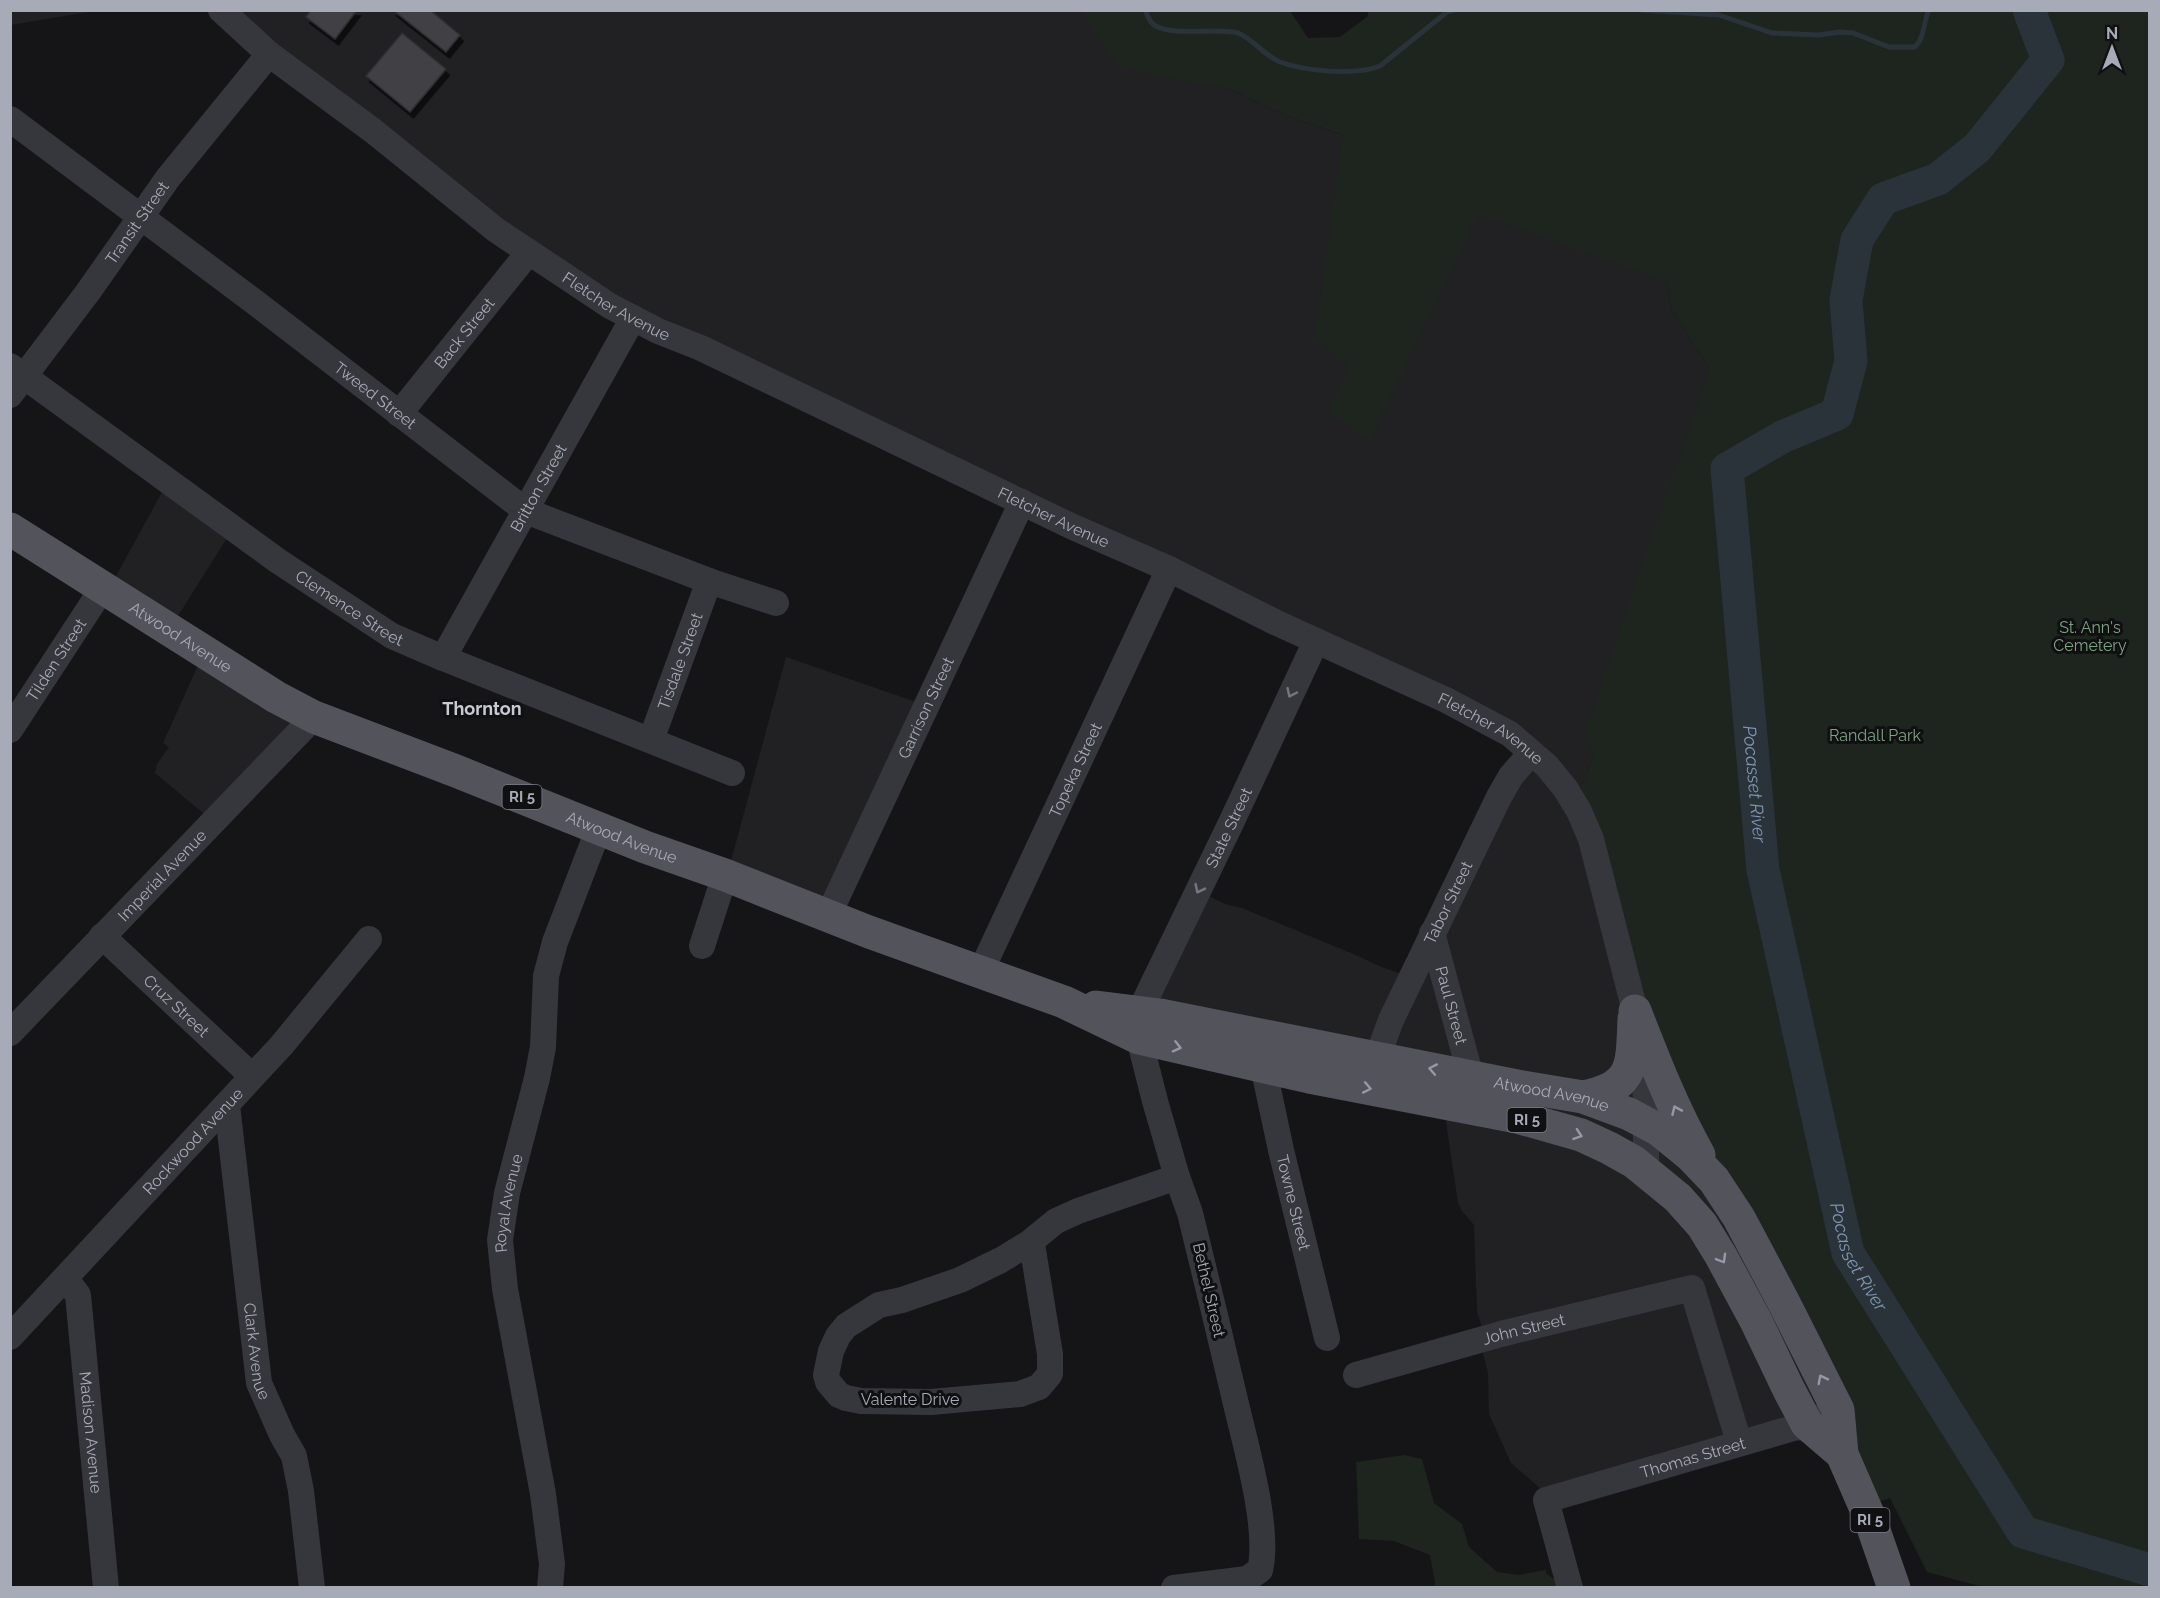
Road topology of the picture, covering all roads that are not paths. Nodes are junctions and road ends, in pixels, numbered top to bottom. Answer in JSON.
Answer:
{"nodes":[{"id":1,"x":221,"y":10,"type":"edge"},
{"id":2,"x":269,"y":54,"type":"junction"},
{"id":3,"x":10,"y":119,"type":"edge"},
{"id":4,"x":140,"y":217,"type":"junction"},
{"id":5,"x":528,"y":253,"type":"junction"},
{"id":6,"x":633,"y":318,"type":"junction"},
{"id":7,"x":15,"y":379,"type":"edge"},
{"id":8,"x":399,"y":414,"type":"junction"},
{"id":9,"x":1022,"y":502,"type":"junction"},
{"id":10,"x":526,"y":511,"type":"junction"},
{"id":11,"x":10,"y":530,"type":"edge"},
{"id":12,"x":1169,"y":569,"type":"junction"},
{"id":13,"x":709,"y":581,"type":"junction"},
{"id":14,"x":102,"y":589,"type":"junction"},
{"id":15,"x":776,"y":603,"type":"dead end"},
{"id":16,"x":1316,"y":640,"type":"junction"},
{"id":17,"x":443,"y":658,"type":"junction"},
{"id":18,"x":314,"y":717,"type":"junction"},
{"id":19,"x":10,"y":730,"type":"edge"},
{"id":20,"x":651,"y":740,"type":"junction"},
{"id":21,"x":1531,"y":753,"type":"junction"},
{"id":22,"x":732,"y":773,"type":"dead end"},
{"id":23,"x":599,"y":828,"type":"junction"},
{"id":24,"x":725,"y":875,"type":"junction"},
{"id":25,"x":828,"y":916,"type":"junction"},
{"id":26,"x":1432,"y":933,"type":"junction"},
{"id":27,"x":102,"y":936,"type":"junction"},
{"id":28,"x":369,"y":939,"type":"dead end"},
{"id":29,"x":702,"y":946,"type":"dead end"},
{"id":30,"x":981,"y":971,"type":"junction"},
{"id":31,"x":1635,"y":1011,"type":"junction"},
{"id":32,"x":1139,"y":1025,"type":"junction"},
{"id":33,"x":10,"y":1033,"type":"edge"},
{"id":34,"x":1377,"y":1058,"type":"junction"},
{"id":35,"x":1263,"y":1066,"type":"junction"},
{"id":36,"x":252,"y":1076,"type":"junction"},
{"id":37,"x":1471,"y":1077,"type":"junction"},
{"id":38,"x":1583,"y":1097,"type":"junction"},
{"id":39,"x":227,"y":1105,"type":"junction"},
{"id":40,"x":1646,"y":1123,"type":"junction"},
{"id":41,"x":1646,"y":1172,"type":"junction"},
{"id":42,"x":1177,"y":1177,"type":"junction"},
{"id":43,"x":1714,"y":1180,"type":"junction"},
{"id":44,"x":1029,"y":1243,"type":"junction"},
{"id":45,"x":66,"y":1279,"type":"junction"},
{"id":46,"x":10,"y":1337,"type":"edge"},
{"id":47,"x":1327,"y":1338,"type":"dead end"},
{"id":48,"x":1356,"y":1375,"type":"dead end"},
{"id":49,"x":1838,"y":1410,"type":"junction"},
{"id":50,"x":1807,"y":1424,"type":"junction"},
{"id":51,"x":1739,"y":1443,"type":"junction"},
{"id":52,"x":1842,"y":1454,"type":"junction"},
{"id":53,"x":106,"y":1587,"type":"edge"},
{"id":54,"x":312,"y":1587,"type":"edge"},
{"id":55,"x":550,"y":1587,"type":"edge"},
{"id":56,"x":1174,"y":1587,"type":"edge"},
{"id":57,"x":1570,"y":1587,"type":"edge"},
{"id":58,"x":1894,"y":1587,"type":"edge"}],
"edges":[{"from":1,"to":2,"type":"street","name":"Fletcher Avenue"},
{"from":2,"to":4,"type":"street","name":"Transit Street"},
{"from":2,"to":5,"type":"street","name":"Fletcher Avenue"},
{"from":3,"to":4,"type":"street","name":"Tweed Street"},
{"from":4,"to":7,"type":"street","name":"Transit Street"},
{"from":4,"to":8,"type":"street","name":"Tweed Street"},
{"from":5,"to":6,"type":"street","name":"Fletcher Avenue"},
{"from":5,"to":8,"type":"street","name":"Back Street"},
{"from":6,"to":9,"type":"street","name":"Fletcher Avenue"},
{"from":6,"to":10,"type":"street","name":"Britton Street"},
{"from":7,"to":17,"type":"street","name":"Clemence Street"},
{"from":8,"to":10,"type":"street","name":"Tweed Street"},
{"from":9,"to":12,"type":"street","name":"Fletcher Avenue"},
{"from":9,"to":25,"type":"street","name":"Garrison Street"},
{"from":10,"to":13,"type":"street","name":"Tweed Street"},
{"from":10,"to":17,"type":"street","name":"Britton Street"},
{"from":11,"to":14,"type":"main road","name":"Atwood Avenue","number":"RI 5"},
{"from":12,"to":16,"type":"street","name":"Fletcher Avenue"},
{"from":12,"to":30,"type":"street","name":"Topeka Street"},
{"from":13,"to":15,"type":"street","name":"Tweed Street"},
{"from":13,"to":20,"type":"street","name":"Tisdale Street"},
{"from":14,"to":18,"type":"main road","name":"Atwood Avenue","number":"RI 5"},
{"from":14,"to":19,"type":"street","name":"Tilden Street"},
{"from":16,"to":21,"type":"street","name":"Fletcher Avenue"},
{"from":16,"to":32,"type":"street","name":"State Street","one_way":true},
{"from":17,"to":20,"type":"street","name":"Clemence Street"},
{"from":18,"to":23,"type":"main road","name":"Atwood Avenue","number":"RI 5"},
{"from":18,"to":27,"type":"street","name":"Imperial Avenue"},
{"from":20,"to":22,"type":"street","name":"Clemence Street"},
{"from":21,"to":26,"type":"street","name":"Tabor Street"},
{"from":21,"to":31,"type":"street","name":"Fletcher Avenue"},
{"from":23,"to":24,"type":"main road","name":"Atwood Avenue","number":"RI 5"},
{"from":23,"to":55,"type":"street","name":"Royal Avenue"},
{"from":24,"to":25,"type":"main road","name":"Atwood Avenue","number":"RI 5"},
{"from":24,"to":29,"type":"street"},
{"from":25,"to":30,"type":"main road","name":"Atwood Avenue","number":"RI 5"},
{"from":26,"to":34,"type":"street","name":"Tabor Street"},
{"from":26,"to":37,"type":"street","name":"Paul Street"},
{"from":27,"to":33,"type":"street","name":"Imperial Avenue"},
{"from":27,"to":36,"type":"street","name":"Cruz Street"},
{"from":28,"to":36,"type":"street","name":"Rockwood Avenue"},
{"from":30,"to":32,"type":"main road","name":"Atwood Avenue","number":"RI 5"},
{"from":31,"to":38,"type":"main road"},
{"from":31,"to":40,"type":"street","name":"Fletcher Avenue"},
{"from":43,"to":31,"type":"main road","one_way":true},
{"from":32,"to":34,"type":"main road","name":"Atwood Avenue","number":"RI 5"},
{"from":32,"to":35,"type":"main road","name":"Atwood Avenue","number":"RI 5","one_way":true},
{"from":32,"to":42,"type":"street","name":"Bethel Street"},
{"from":37,"to":34,"type":"main road","name":"Atwood Avenue","number":"RI 5","one_way":true},
{"from":35,"to":41,"type":"main road","name":"Atwood Avenue","number":"RI 5","one_way":true},
{"from":35,"to":47,"type":"street","name":"Towne Street"},
{"from":36,"to":39,"type":"street","name":"Rockwood Avenue"},
{"from":37,"to":38,"type":"main road","name":"Atwood Avenue","number":"RI 5"},
{"from":38,"to":40,"type":"main road","name":"Atwood Avenue","number":"RI 5"},
{"from":39,"to":45,"type":"street","name":"Rockwood Avenue"},
{"from":39,"to":54,"type":"street","name":"Clark Avenue"},
{"from":40,"to":41,"type":"street","name":"Fletcher Avenue"},
{"from":40,"to":43,"type":"main road","name":"Atwood Avenue","number":"RI 5"},
{"from":41,"to":50,"type":"main road","name":"Atwood Avenue","number":"RI 5","one_way":true},
{"from":42,"to":44,"type":"street","name":"Valente Drive"},
{"from":42,"to":56,"type":"street","name":"Bethel Street"},
{"from":49,"to":43,"type":"main road","name":"Atwood Avenue","number":"RI 5","one_way":true},
{"from":44,"to":44,"type":"street","name":"Valente Drive"},
{"from":45,"to":46,"type":"street","name":"Rockwood Avenue"},
{"from":45,"to":53,"type":"street","name":"Madison Avenue"},
{"from":48,"to":51,"type":"street","name":"John Street"},
{"from":49,"to":50,"type":"street","name":"Thomas Street"},
{"from":49,"to":52,"type":"main road","name":"Atwood Avenue","number":"RI 5"},
{"from":50,"to":51,"type":"street","name":"Thomas Street"},
{"from":50,"to":52,"type":"main road","name":"Atwood Avenue","number":"RI 5"},
{"from":51,"to":57,"type":"street","name":"Thomas Street"},
{"from":52,"to":58,"type":"main road","name":"Atwood Avenue","number":"RI 5"}]}
